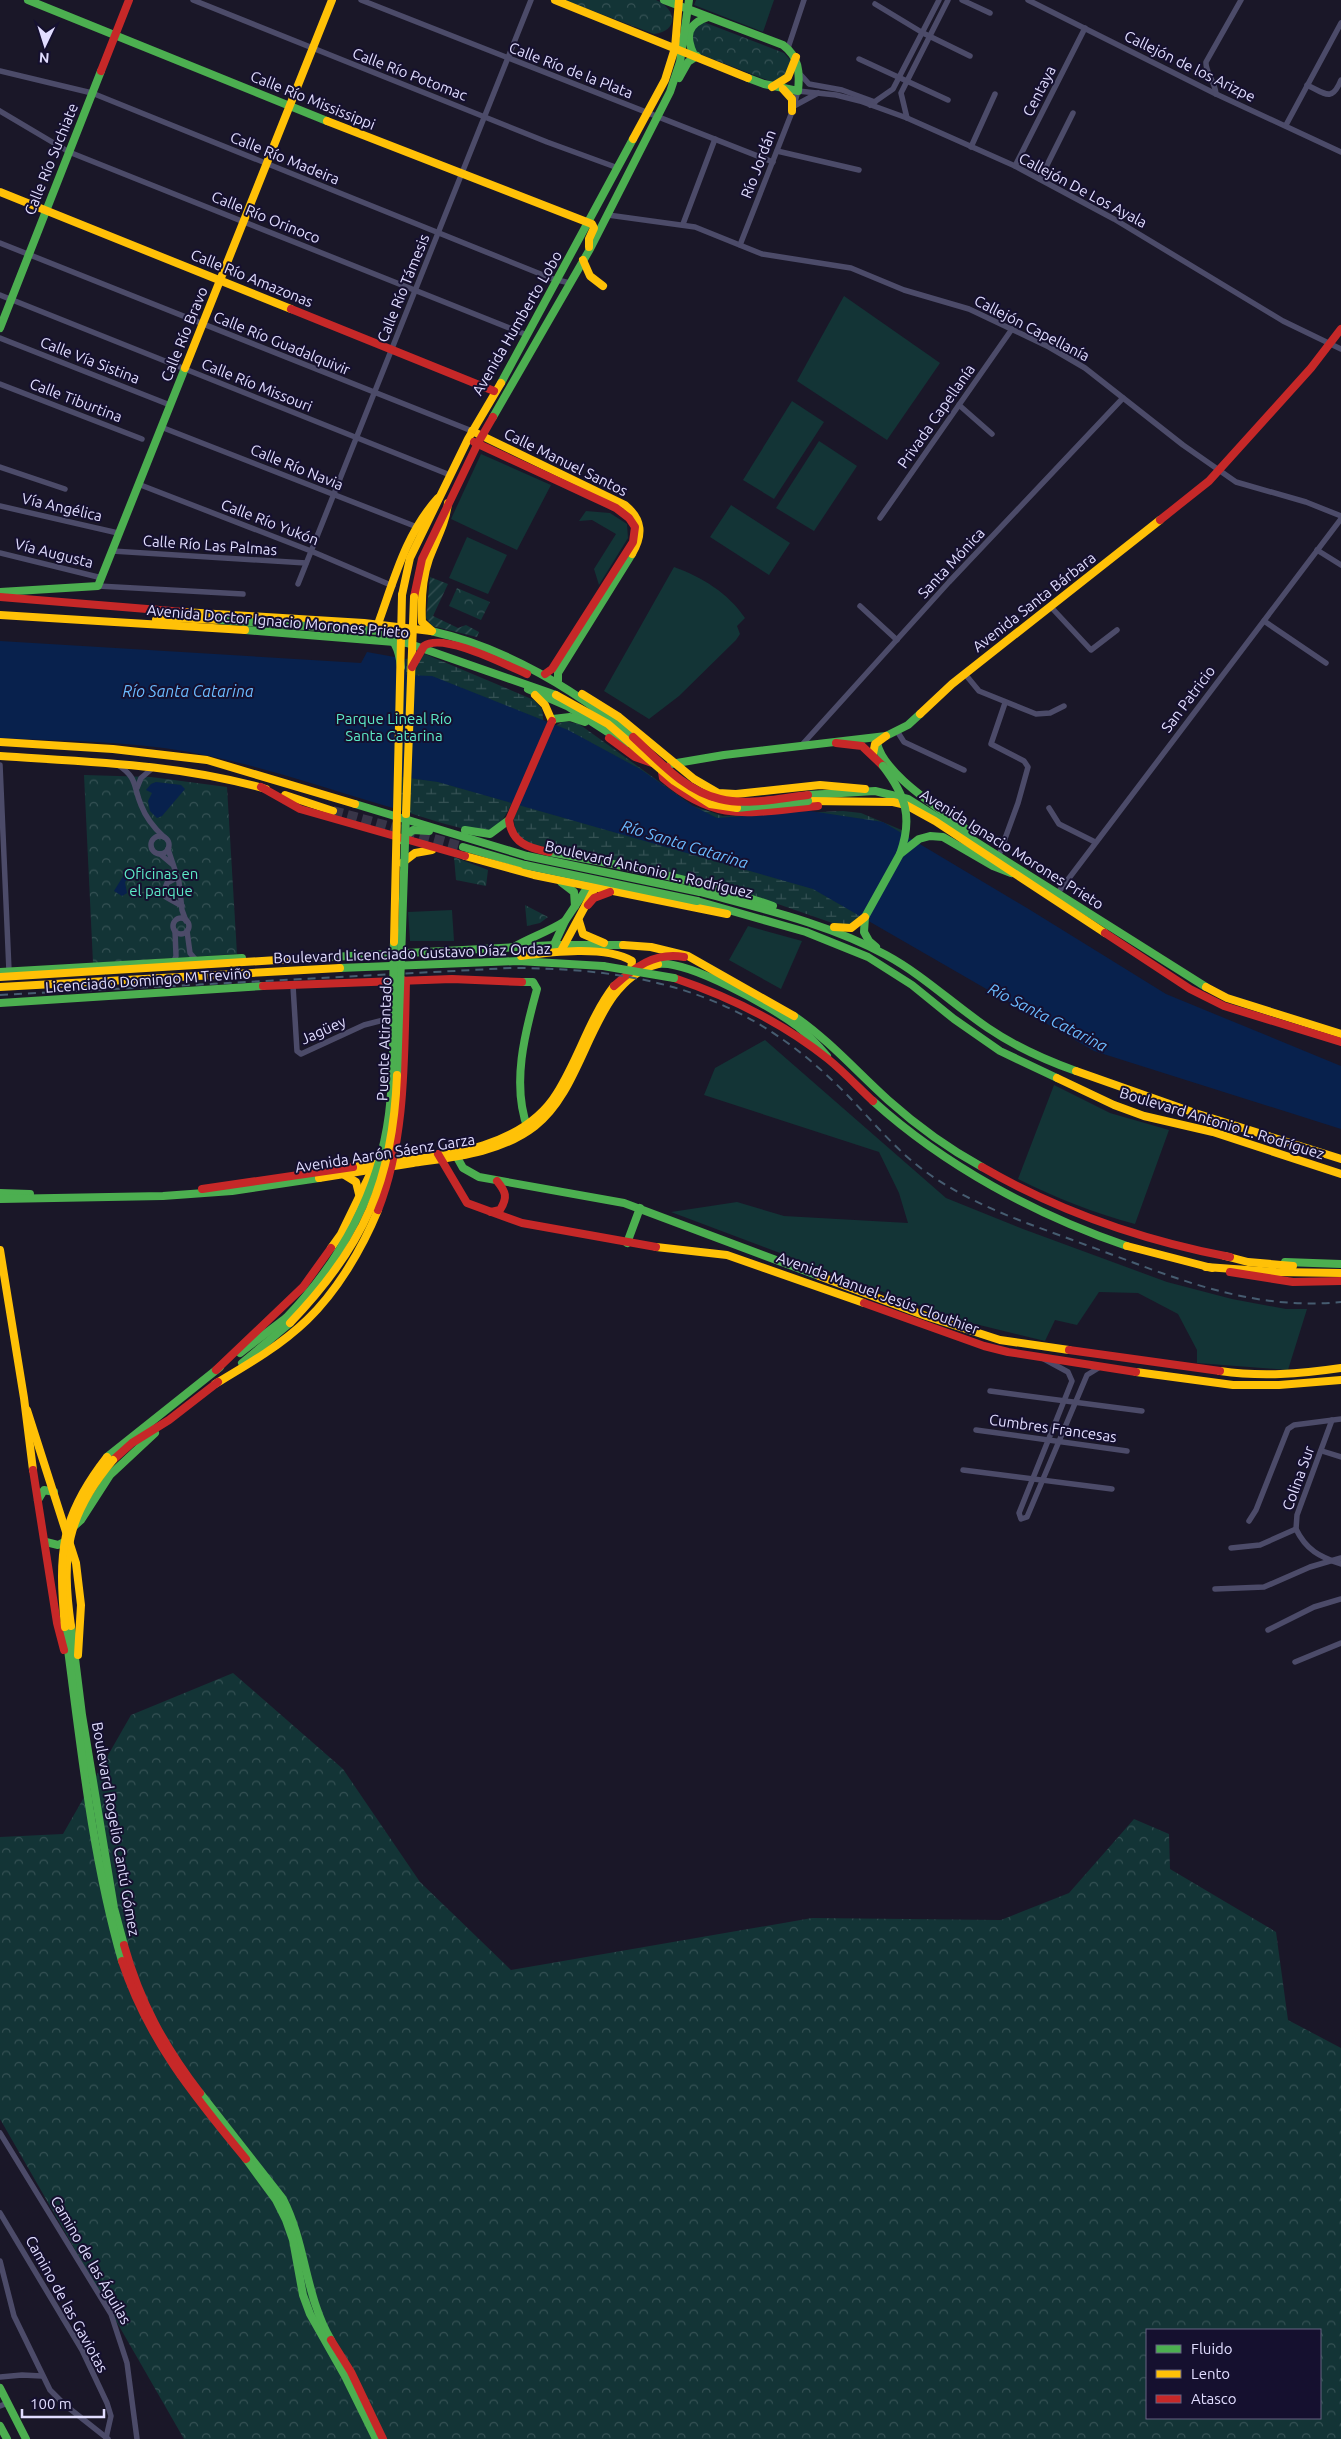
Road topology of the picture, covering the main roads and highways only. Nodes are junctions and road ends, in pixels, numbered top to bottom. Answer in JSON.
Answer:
{"nodes":[{"id":1,"x":28,"y":0,"type":"edge"},
{"id":2,"x":129,"y":0,"type":"edge"},
{"id":3,"x":332,"y":0,"type":"edge"},
{"id":4,"x":555,"y":0,"type":"edge"},
{"id":5,"x":664,"y":0,"type":"edge"},
{"id":6,"x":689,"y":0,"type":"edge"},
{"id":7,"x":678,"y":3,"type":"edge"},
{"id":8,"x":687,"y":9,"type":"junction"},
{"id":9,"x":708,"y":17,"type":"junction"},
{"id":10,"x":115,"y":35,"type":"junction"},
{"id":11,"x":678,"y":49,"type":"junction"},
{"id":12,"x":695,"y":56,"type":"junction"},
{"id":13,"x":796,"y":57,"type":"junction"},
{"id":14,"x":674,"y":83,"type":"junction"},
{"id":15,"x":772,"y":87,"type":"junction"},
{"id":16,"x":783,"y":89,"type":"junction"},
{"id":17,"x":289,"y":106,"type":"junction"},
{"id":18,"x":793,"y":108,"type":"road end"},
{"id":19,"x":0,"y":192,"type":"edge"},
{"id":20,"x":46,"y":210,"type":"junction"},
{"id":21,"x":589,"y":224,"type":"junction"},
{"id":22,"x":590,"y":249,"type":"junction"},
{"id":23,"x":583,"y":260,"type":"junction"},
{"id":24,"x":221,"y":280,"type":"junction"},
{"id":25,"x":603,"y":286,"type":"dead end"},
{"id":26,"x":549,"y":322,"type":"junction"},
{"id":27,"x":532,"y":325,"type":"junction"},
{"id":28,"x":0,"y":328,"type":"edge"},
{"id":29,"x":1341,"y":329,"type":"edge"},
{"id":30,"x":522,"y":346,"type":"junction"},
{"id":31,"x":520,"y":371,"type":"junction"},
{"id":32,"x":494,"y":391,"type":"junction"},
{"id":33,"x":470,"y":435,"type":"junction"},
{"id":34,"x":480,"y":440,"type":"junction"},
{"id":35,"x":448,"y":502,"type":"junction"},
{"id":36,"x":421,"y":528,"type":"junction"},
{"id":37,"x":0,"y":592,"type":"edge"},
{"id":38,"x":0,"y":597,"type":"edge"},
{"id":39,"x":0,"y":615,"type":"edge"},
{"id":40,"x":149,"y":623,"type":"junction"},
{"id":41,"x":378,"y":624,"type":"junction"},
{"id":42,"x":435,"y":633,"type":"junction"},
{"id":43,"x":571,"y":645,"type":"junction"},
{"id":44,"x":401,"y":667,"type":"junction"},
{"id":45,"x":412,"y":667,"type":"junction"},
{"id":46,"x":527,"y":671,"type":"junction"},
{"id":47,"x":494,"y":672,"type":"junction"},
{"id":48,"x":545,"y":674,"type":"junction"},
{"id":49,"x":558,"y":681,"type":"junction"},
{"id":50,"x":528,"y":689,"type":"junction"},
{"id":51,"x":556,"y":694,"type":"junction"},
{"id":52,"x":553,"y":720,"type":"junction"},
{"id":53,"x":886,"y":736,"type":"junction"},
{"id":54,"x":633,"y":737,"type":"joint"},
{"id":55,"x":878,"y":741,"type":"junction"},
{"id":56,"x":0,"y":742,"type":"edge"},
{"id":57,"x":836,"y":744,"type":"junction"},
{"id":58,"x":655,"y":747,"type":"junction"},
{"id":59,"x":873,"y":754,"type":"junction"},
{"id":60,"x":0,"y":756,"type":"edge"},
{"id":61,"x":674,"y":764,"type":"junction"},
{"id":62,"x":287,"y":782,"type":"junction"},
{"id":63,"x":261,"y":788,"type":"junction"},
{"id":64,"x":875,"y":791,"type":"junction"},
{"id":65,"x":808,"y":798,"type":"junction"},
{"id":66,"x":839,"y":800,"type":"junction"},
{"id":67,"x":333,"y":811,"type":"tunnel mouth"},
{"id":68,"x":509,"y":819,"type":"junction"},
{"id":69,"x":394,"y":822,"type":"junction"},
{"id":70,"x":426,"y":824,"type":"junction"},
{"id":71,"x":386,"y":836,"type":"junction"},
{"id":72,"x":402,"y":840,"type":"junction"},
{"id":73,"x":985,"y":846,"type":"junction"},
{"id":74,"x":463,"y":848,"type":"tunnel mouth"},
{"id":75,"x":503,"y":848,"type":"junction"},
{"id":76,"x":439,"y":850,"type":"junction"},
{"id":77,"x":900,"y":854,"type":"junction"},
{"id":78,"x":589,"y":858,"type":"junction"},
{"id":79,"x":401,"y":864,"type":"junction"},
{"id":80,"x":634,"y":867,"type":"junction"},
{"id":81,"x":1011,"y":873,"type":"junction"},
{"id":82,"x":557,"y":880,"type":"junction"},
{"id":83,"x":592,"y":887,"type":"junction"},
{"id":84,"x":614,"y":890,"type":"junction"},
{"id":85,"x":578,"y":910,"type":"junction"},
{"id":86,"x":747,"y":914,"type":"junction"},
{"id":87,"x":865,"y":917,"type":"junction"},
{"id":88,"x":565,"y":921,"type":"junction"},
{"id":89,"x":579,"y":922,"type":"junction"},
{"id":90,"x":621,"y":946,"type":"junction"},
{"id":91,"x":514,"y":947,"type":"junction"},
{"id":92,"x":563,"y":948,"type":"junction"},
{"id":93,"x":398,"y":952,"type":"junction"},
{"id":94,"x":551,"y":953,"type":"junction"},
{"id":95,"x":887,"y":955,"type":"junction"},
{"id":96,"x":259,"y":960,"type":"junction"},
{"id":97,"x":693,"y":960,"type":"junction"},
{"id":98,"x":558,"y":961,"type":"junction"},
{"id":99,"x":398,"y":965,"type":"junction"},
{"id":100,"x":631,"y":970,"type":"junction"},
{"id":101,"x":0,"y":972,"type":"edge"},
{"id":102,"x":232,"y":974,"type":"junction"},
{"id":103,"x":0,"y":978,"type":"edge"},
{"id":104,"x":397,"y":979,"type":"junction"},
{"id":105,"x":406,"y":982,"type":"junction"},
{"id":106,"x":0,"y":987,"type":"edge"},
{"id":107,"x":0,"y":1003,"type":"edge"},
{"id":108,"x":1341,"y":1034,"type":"edge"},
{"id":109,"x":1341,"y":1042,"type":"edge"},
{"id":110,"x":831,"y":1061,"type":"junction"},
{"id":111,"x":528,"y":1129,"type":"junction"},
{"id":112,"x":395,"y":1151,"type":"junction"},
{"id":113,"x":455,"y":1155,"type":"junction"},
{"id":114,"x":438,"y":1157,"type":"junction"},
{"id":115,"x":402,"y":1159,"type":"junction"},
{"id":116,"x":1341,"y":1159,"type":"edge"},
{"id":117,"x":391,"y":1164,"type":"junction"},
{"id":118,"x":374,"y":1167,"type":"junction"},
{"id":119,"x":343,"y":1174,"type":"junction"},
{"id":120,"x":1341,"y":1174,"type":"edge"},
{"id":121,"x":497,"y":1181,"type":"junction"},
{"id":122,"x":0,"y":1193,"type":"edge"},
{"id":123,"x":359,"y":1194,"type":"junction"},
{"id":124,"x":0,"y":1199,"type":"edge"},
{"id":125,"x":640,"y":1208,"type":"junction"},
{"id":126,"x":489,"y":1212,"type":"junction"},
{"id":127,"x":341,"y":1234,"type":"junction"},
{"id":128,"x":627,"y":1243,"type":"junction"},
{"id":129,"x":363,"y":1244,"type":"junction"},
{"id":130,"x":0,"y":1250,"type":"edge"},
{"id":131,"x":1341,"y":1266,"type":"edge"},
{"id":132,"x":1206,"y":1267,"type":"junction"},
{"id":133,"x":1341,"y":1273,"type":"edge"},
{"id":134,"x":1341,"y":1281,"type":"edge"},
{"id":135,"x":288,"y":1320,"type":"junction"},
{"id":136,"x":1341,"y":1368,"type":"edge"},
{"id":137,"x":216,"y":1370,"type":"junction"},
{"id":138,"x":1341,"y":1380,"type":"edge"},
{"id":139,"x":215,"y":1384,"type":"junction"},
{"id":140,"x":24,"y":1398,"type":"junction"},
{"id":141,"x":169,"y":1420,"type":"junction"},
{"id":142,"x":110,"y":1458,"type":"junction"},
{"id":143,"x":54,"y":1492,"type":"junction"},
{"id":144,"x":38,"y":1500,"type":"junction"},
{"id":145,"x":67,"y":1536,"type":"junction"},
{"id":146,"x":46,"y":1542,"type":"junction"},
{"id":147,"x":72,"y":1666,"type":"junction"},
{"id":148,"x":0,"y":2388,"type":"edge"},
{"id":149,"x":4,"y":2404,"type":"edge"},
{"id":150,"x":0,"y":2426,"type":"edge"},
{"id":151,"x":7,"y":2439,"type":"edge"},
{"id":152,"x":26,"y":2439,"type":"edge"},
{"id":153,"x":376,"y":2439,"type":"edge"},
{"id":154,"x":384,"y":2439,"type":"edge"}],
"edges":[{"from":1,"to":10,"type":"main road","name":"Calle Río Mississippi"},
{"from":2,"to":10,"type":"main road","name":"Calle Río Suchiate"},
{"from":3,"to":17,"type":"main road","name":"Calle Río Bravo"},
{"from":4,"to":11,"type":"main road"},
{"from":5,"to":7,"type":"main road"},
{"from":6,"to":8,"type":"main road"},
{"from":7,"to":8,"type":"main road"},
{"from":7,"to":11,"type":"main road","name":"Avenida Humberto Lobo"},
{"from":8,"to":9,"type":"main road"},
{"from":8,"to":11,"type":"main road"},
{"from":9,"to":12,"type":"main road"},
{"from":9,"to":13,"type":"main road"},
{"from":10,"to":17,"type":"main road","name":"Calle Río Mississippi"},
{"from":10,"to":20,"type":"main road","name":"Calle Río Suchiate"},
{"from":11,"to":12,"type":"main road"},
{"from":11,"to":14,"type":"main road"},
{"from":11,"to":21,"type":"main road","name":"Avenida Humberto Lobo"},
{"from":12,"to":14,"type":"main road"},
{"from":12,"to":15,"type":"main road"},
{"from":13,"to":15,"type":"main road"},
{"from":13,"to":16,"type":"main road"},
{"from":14,"to":22,"type":"main road","name":"Avenida Humberto Lobo"},
{"from":15,"to":16,"type":"main road"},
{"from":16,"to":18,"type":"main road"},
{"from":17,"to":21,"type":"main road","name":"Calle Río Mississippi"},
{"from":17,"to":24,"type":"main road","name":"Calle Río Bravo"},
{"from":19,"to":20,"type":"main road","name":"Calle Río Amazonas"},
{"from":20,"to":24,"type":"main road","name":"Calle Río Amazonas"},
{"from":20,"to":28,"type":"main road","name":"Calle Río Suchiate"},
{"from":21,"to":22,"type":"main road"},
{"from":21,"to":27,"type":"main road","name":"Avenida Humberto Lobo"},
{"from":22,"to":23,"type":"main road","name":"Avenida Humberto Lobo"},
{"from":23,"to":25,"type":"main road"},
{"from":23,"to":26,"type":"main road","name":"Avenida Humberto Lobo"},
{"from":24,"to":32,"type":"main road","name":"Calle Río Amazonas"},
{"from":24,"to":37,"type":"main road","name":"Calle Río Bravo"},
{"from":26,"to":27,"type":"main road"},
{"from":26,"to":31,"type":"main road","name":"Avenida Humberto Lobo"},
{"from":27,"to":30,"type":"main road","name":"Avenida Humberto Lobo"},
{"from":29,"to":53,"type":"main road","name":"Avenida Santa Bárbara"},
{"from":30,"to":31,"type":"main road"},
{"from":30,"to":32,"type":"main road","name":"Avenida Humberto Lobo"},
{"from":31,"to":34,"type":"main road","name":"Avenida Humberto Lobo"},
{"from":32,"to":33,"type":"main road","name":"Avenida Humberto Lobo"},
{"from":33,"to":34,"type":"main road","name":"Calle Manuel Santos"},
{"from":33,"to":36,"type":"main road","name":"Avenida Humberto Lobo"},
{"from":34,"to":35,"type":"main road","name":"Avenida Humberto Lobo"},
{"from":34,"to":43,"type":"main road","name":"Calle Manuel Santos"},
{"from":35,"to":42,"type":"main road"},
{"from":35,"to":45,"type":"main road","name":"Avenida Humberto Lobo","bridge":true},
{"from":36,"to":41,"type":"main road"},
{"from":36,"to":44,"type":"main road","bridge":true},
{"from":38,"to":41,"type":"main road","name":"Avenida Doctor Ignacio Morones Prieto"},
{"from":39,"to":40,"type":"main road","name":"Avenida Doctor Ignacio Morones Prieto"},
{"from":40,"to":44,"type":"main road","bridge":true},
{"from":40,"to":47,"type":"main road","name":"Avenida Doctor Ignacio Morones Prieto"},
{"from":41,"to":42,"type":"main road","name":"Avenida Doctor Ignacio Morones Prieto"},
{"from":42,"to":46,"type":"main road","name":"Avenida Doctor Ignacio Morones Prieto"},
{"from":43,"to":48,"type":"main road","name":"Calle Manuel Santos"},
{"from":43,"to":49,"type":"main road","name":"Calle Manuel Santos"},
{"from":44,"to":135,"type":"main road","name":"Puente Atirantado","bridge":true},
{"from":45,"to":46,"type":"main road","bridge":true},
{"from":45,"to":135,"type":"main road","name":"Puente Atirantado","bridge":true},
{"from":46,"to":48,"type":"main road"},
{"from":46,"to":51,"type":"main road"},
{"from":46,"to":54,"type":"main road","name":"Avenida Doctor Ignacio Morones Prieto"},
{"from":47,"to":50,"type":"main road"},
{"from":47,"to":51,"type":"main road","name":"Avenida Doctor Ignacio Morones Prieto"},
{"from":48,"to":49,"type":"main road"},
{"from":49,"to":58,"type":"main road"},
{"from":50,"to":52,"type":"main road"},
{"from":50,"to":58,"type":"main road"},
{"from":51,"to":65,"type":"main road","name":"Avenida Doctor Ignacio Morones Prieto","bridge":true},
{"from":52,"to":61,"type":"main road","name":"Avenida Santa Bárbara"},
{"from":52,"to":68,"type":"main road"},
{"from":53,"to":55,"type":"main road"},
{"from":53,"to":57,"type":"main road","name":"Avenida Santa Bárbara"},
{"from":54,"to":65,"type":"main road","name":"Avenida Ignacio Morones Prieto","bridge":true},
{"from":55,"to":59,"type":"main road"},
{"from":55,"to":73,"type":"main road"},
{"from":56,"to":62,"type":"main road","name":"Boulevard Antonio L. Rodríguez"},
{"from":57,"to":59,"type":"main road"},
{"from":57,"to":61,"type":"main road","name":"Avenida Santa Bárbara"},
{"from":58,"to":61,"type":"main road"},
{"from":59,"to":77,"type":"main road","bridge":true},
{"from":60,"to":63,"type":"main road"},
{"from":61,"to":64,"type":"main road"},
{"from":61,"to":66,"type":"main road"},
{"from":62,"to":69,"type":"main road"},
{"from":62,"to":70,"type":"main road","name":"Boulevard Antonio L. Rodríguez"},
{"from":63,"to":67,"type":"main road"},
{"from":63,"to":71,"type":"main road"},
{"from":64,"to":65,"type":"main road","name":"Avenida Ignacio Morones Prieto"},
{"from":64,"to":73,"type":"main road","name":"Avenida Ignacio Morones Prieto"},
{"from":65,"to":66,"type":"main road","name":"Avenida Ignacio Morones Prieto"},
{"from":66,"to":81,"type":"main road","name":"Avenida Ignacio Morones Prieto"},
{"from":68,"to":70,"type":"main road"},
{"from":68,"to":78,"type":"main road"},
{"from":69,"to":71,"type":"main road"},
{"from":69,"to":72,"type":"main road"},
{"from":70,"to":75,"type":"main road","name":"Boulevard Antonio L. Rodríguez"},
{"from":71,"to":72,"type":"main road"},
{"from":72,"to":75,"type":"main road"},
{"from":72,"to":76,"type":"main road"},
{"from":72,"to":79,"type":"main road"},
{"from":73,"to":108,"type":"main road","name":"Avenida Ignacio Morones Prieto"},
{"from":74,"to":86,"type":"main road","name":"Boulevard Antonio L. Rodríguez","bridge":true},
{"from":75,"to":95,"type":"main road","name":"Boulevard Antonio L. Rodríguez","bridge":true},
{"from":76,"to":79,"type":"main road"},
{"from":76,"to":82,"type":"main road"},
{"from":77,"to":81,"type":"main road"},
{"from":77,"to":87,"type":"main road"},
{"from":78,"to":80,"type":"main road"},
{"from":78,"to":83,"type":"main road"},
{"from":79,"to":93,"type":"main road"},
{"from":80,"to":83,"type":"main road"},
{"from":80,"to":87,"type":"main road"},
{"from":81,"to":109,"type":"main road","name":"Avenida Ignacio Morones Prieto"},
{"from":82,"to":83,"type":"main road"},
{"from":82,"to":85,"type":"main road"},
{"from":83,"to":84,"type":"main road"},
{"from":83,"to":85,"type":"main road"},
{"from":84,"to":85,"type":"main road"},
{"from":84,"to":86,"type":"main road"},
{"from":85,"to":88,"type":"main road"},
{"from":85,"to":89,"type":"main road"},
{"from":86,"to":120,"type":"main road","name":"Boulevard Antonio L. Rodríguez"},
{"from":87,"to":95,"type":"main road"},
{"from":88,"to":91,"type":"main road"},
{"from":88,"to":94,"type":"main road"},
{"from":89,"to":90,"type":"main road"},
{"from":89,"to":92,"type":"main road"},
{"from":90,"to":92,"type":"main road","name":"Boulevard Licenciado Gustavo Díaz Ordaz"},
{"from":90,"to":97,"type":"main road","name":"Boulevard Licenciado Gustavo Díaz Ordaz"},
{"from":91,"to":93,"type":"main road","name":"Boulevard Licenciado Gustavo Díaz Ordaz"},
{"from":91,"to":94,"type":"main road","name":"Boulevard Licenciado Gustavo Díaz Ordaz"},
{"from":92,"to":94,"type":"main road"},
{"from":92,"to":98,"type":"main road"},
{"from":92,"to":100,"type":"main road"},
{"from":93,"to":96,"type":"main road","name":"Boulevard Licenciado Gustavo Díaz Ordaz"},
{"from":93,"to":99,"type":"main road"},
{"from":94,"to":98,"type":"main road","name":"Boulevard Licenciado Gustavo Díaz Ordaz"},
{"from":94,"to":99,"type":"main road","name":"Boulevard Licenciado Gustavo Díaz Ordaz"},
{"from":95,"to":116,"type":"main road","name":"Boulevard Antonio L. Rodríguez"},
{"from":96,"to":101,"type":"main road","name":"Boulevard Licenciado Gustavo Díaz Ordaz"},
{"from":96,"to":102,"type":"main road"},
{"from":96,"to":103,"type":"main road","name":"Boulevard Licenciado Gustavo Díaz Ordaz"},
{"from":97,"to":100,"type":"main road","name":"Avenida Aarón Sáenz Garza"},
{"from":97,"to":131,"type":"main road","name":"Boulevard Licenciado Gustavo Díaz Ordaz"},
{"from":98,"to":110,"type":"main road","name":"Boulevard Licenciado Gustavo Díaz Ordaz","bridge":true},
{"from":99,"to":102,"type":"main road","name":"Boulevard Licenciado Gustavo Díaz Ordaz"},
{"from":99,"to":104,"type":"main road"},
{"from":100,"to":111,"type":"main road","name":"Avenida Aarón Sáenz Garza"},
{"from":102,"to":106,"type":"main road","name":"Boulevard Licenciado Gustavo Díaz Ordaz"},
{"from":104,"to":105,"type":"main road"},
{"from":104,"to":107,"type":"main road","name":"Licenciado Domingo M Treviño"},
{"from":104,"to":118,"type":"main road"},
{"from":105,"to":111,"type":"main road"},
{"from":105,"to":112,"type":"main road"},
{"from":110,"to":111,"type":"main road","name":"Avenida Aarón Sáenz Garza"},
{"from":110,"to":132,"type":"main road","name":"Boulevard Licenciado Gustavo Díaz Ordaz"},
{"from":111,"to":113,"type":"main road","name":"Avenida Aarón Sáenz Garza"},
{"from":112,"to":115,"type":"main road"},
{"from":112,"to":117,"type":"main road"},
{"from":113,"to":114,"type":"main road","name":"Avenida Aarón Sáenz Garza"},
{"from":113,"to":121,"type":"main road","name":"Avenida Manuel Jesús Clouthier"},
{"from":114,"to":115,"type":"main road","name":"Avenida Aarón Sáenz Garza"},
{"from":114,"to":117,"type":"main road","name":"Avenida Aarón Sáenz Garza"},
{"from":114,"to":126,"type":"main road","name":"Avenida Manuel Jesús Clouthier"},
{"from":115,"to":117,"type":"main road","name":"Avenida Aarón Sáenz Garza"},
{"from":117,"to":118,"type":"main road","name":"Avenida Aarón Sáenz Garza"},
{"from":117,"to":129,"type":"main road"},
{"from":118,"to":119,"type":"main road","name":"Avenida Aarón Sáenz Garza"},
{"from":118,"to":122,"type":"main road","name":"Avenida Aarón Sáenz Garza"},
{"from":118,"to":123,"type":"main road"},
{"from":119,"to":123,"type":"main road"},
{"from":119,"to":124,"type":"main road","name":"Avenida Aarón Sáenz Garza"},
{"from":121,"to":125,"type":"main road","name":"Avenida Manuel Jesús Clouthier"},
{"from":121,"to":126,"type":"main road"},
{"from":123,"to":127,"type":"main road"},
{"from":125,"to":128,"type":"main road"},
{"from":125,"to":136,"type":"main road","name":"Avenida Manuel Jesús Clouthier"},
{"from":126,"to":128,"type":"main road","name":"Avenida Manuel Jesús Clouthier"},
{"from":127,"to":129,"type":"main road"},
{"from":127,"to":137,"type":"main road"},
{"from":128,"to":138,"type":"main road","name":"Avenida Manuel Jesús Clouthier"},
{"from":129,"to":139,"type":"main road"},
{"from":130,"to":140,"type":"main road","name":"Boulevard Rogelio Cantú Gómez"},
{"from":132,"to":133,"type":"main road"},
{"from":132,"to":134,"type":"main road","name":"Boulevard Licenciado Gustavo Díaz Ordaz"},
{"from":135,"to":137,"type":"main road","name":"Boulevard Rogelio Cantú Gómez"},
{"from":135,"to":139,"type":"main road","name":"Boulevard Rogelio Cantú Gómez"},
{"from":137,"to":142,"type":"main road","name":"Boulevard Rogelio Cantú Gómez"},
{"from":139,"to":141,"type":"main road","name":"Boulevard Rogelio Cantú Gómez"},
{"from":140,"to":143,"type":"main road","name":"Boulevard Rogelio Cantú Gómez"},
{"from":140,"to":144,"type":"main road","name":"Boulevard Rogelio Cantú Gómez"},
{"from":141,"to":142,"type":"main road","name":"Boulevard Rogelio Cantú Gómez"},
{"from":141,"to":145,"type":"main road"},
{"from":142,"to":147,"type":"main road","name":"Boulevard Rogelio Cantú Gómez","bridge":true},
{"from":143,"to":144,"type":"main road"},
{"from":143,"to":145,"type":"main road","name":"Boulevard Rogelio Cantú Gómez"},
{"from":144,"to":146,"type":"main road","name":"Boulevard Rogelio Cantú Gómez"},
{"from":145,"to":146,"type":"main road"},
{"from":145,"to":147,"type":"main road","name":"Boulevard Rogelio Cantú Gómez"},
{"from":146,"to":147,"type":"main road","name":"Boulevard Rogelio Cantú Gómez"},
{"from":147,"to":153,"type":"main road","name":"Boulevard Rogelio Cantú Gómez"},
{"from":147,"to":154,"type":"main road","name":"Boulevard Rogelio Cantú Gómez"},
{"from":148,"to":149,"type":"main road"},
{"from":149,"to":152,"type":"main road"},
{"from":150,"to":151,"type":"main road"}]}
